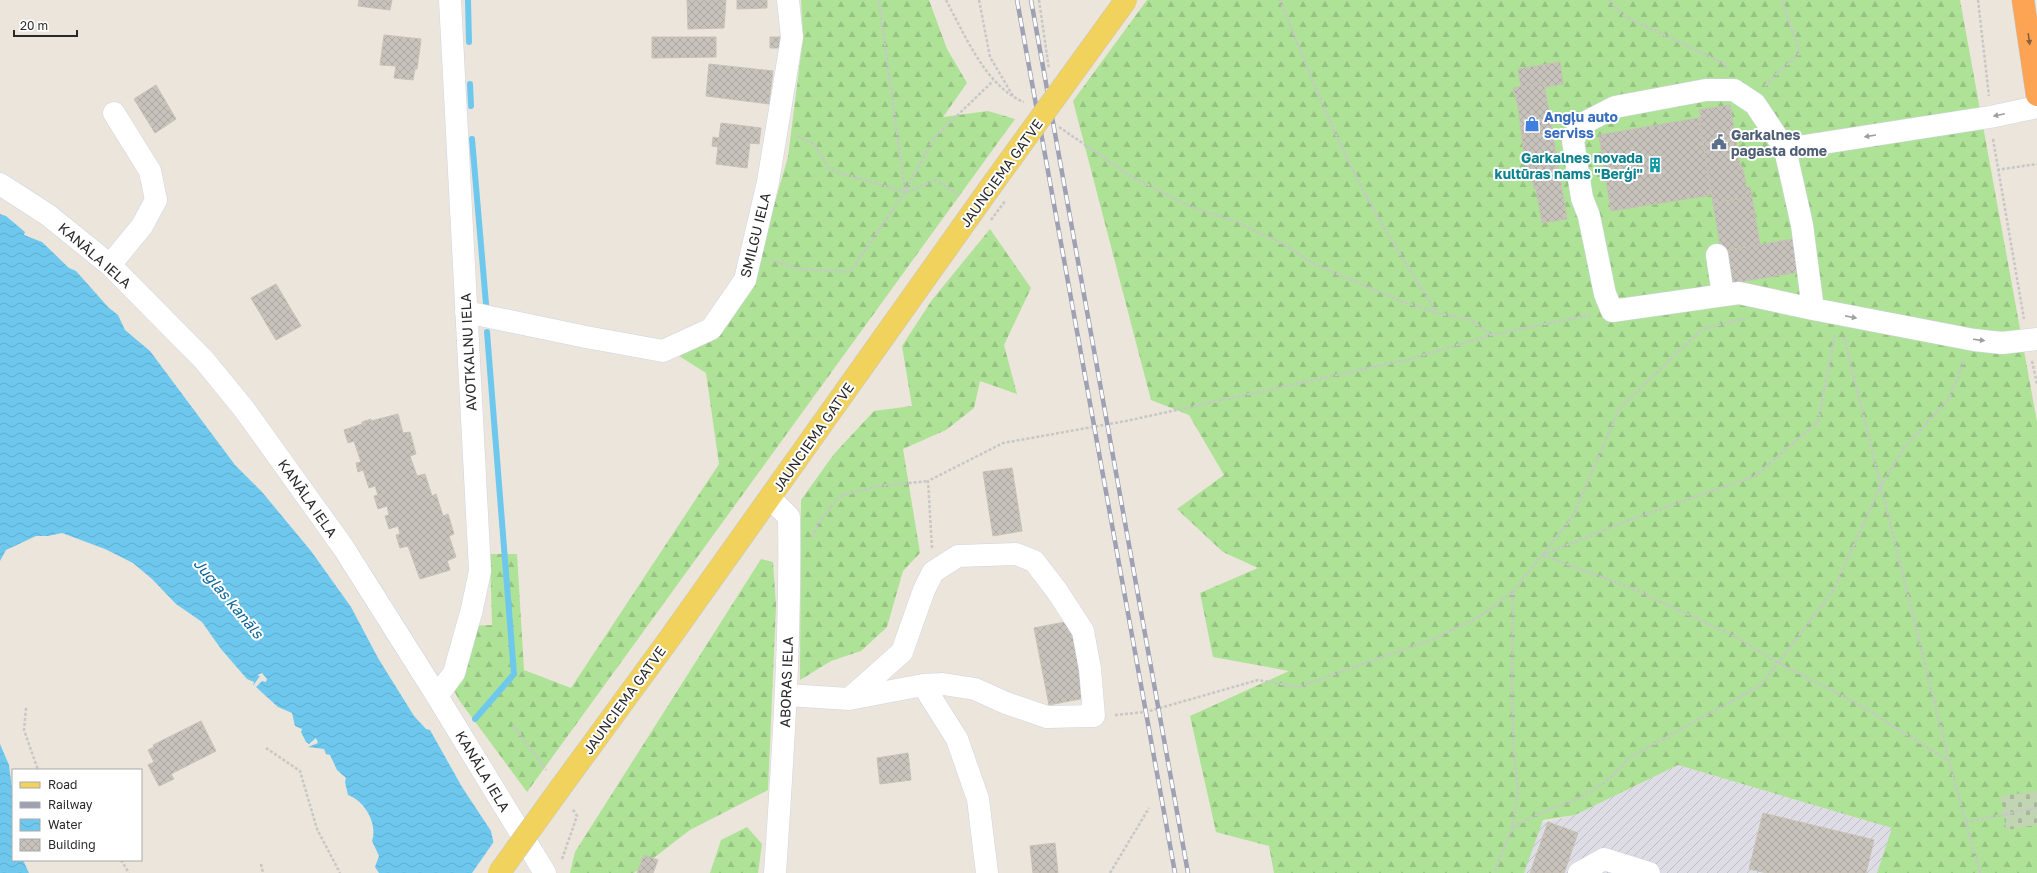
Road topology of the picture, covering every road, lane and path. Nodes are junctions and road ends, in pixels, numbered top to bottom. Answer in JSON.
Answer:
{"nodes":[{"id":1,"x":450,"y":0,"type":"edge"},
{"id":2,"x":788,"y":0,"type":"edge"},
{"id":3,"x":879,"y":0,"type":"edge"},
{"id":4,"x":946,"y":0,"type":"edge"},
{"id":5,"x":979,"y":0,"type":"edge"},
{"id":6,"x":1126,"y":0,"type":"edge"},
{"id":7,"x":1280,"y":0,"type":"edge"},
{"id":8,"x":1609,"y":0,"type":"edge"},
{"id":9,"x":1782,"y":0,"type":"edge"},
{"id":10,"x":1978,"y":0,"type":"edge"},
{"id":11,"x":2023,"y":0,"type":"edge"},
{"id":12,"x":993,"y":81,"type":"junction"},
{"id":13,"x":1734,"y":90,"type":"junction"},
{"id":14,"x":2037,"y":94,"type":"edge"},
{"id":15,"x":1014,"y":98,"type":"junction"},
{"id":16,"x":1754,"y":104,"type":"junction"},
{"id":17,"x":1031,"y":105,"type":"dead end"},
{"id":18,"x":2037,"y":108,"type":"edge"},
{"id":19,"x":114,"y":113,"type":"dead end"},
{"id":20,"x":1990,"y":117,"type":"junction"},
{"id":21,"x":777,"y":126,"type":"junction"},
{"id":22,"x":1058,"y":126,"type":"dead end"},
{"id":23,"x":1785,"y":149,"type":"junction"},
{"id":24,"x":2037,"y":164,"type":"edge"},
{"id":25,"x":1997,"y":170,"type":"junction"},
{"id":26,"x":0,"y":184,"type":"edge"},
{"id":27,"x":906,"y":192,"type":"junction"},
{"id":28,"x":964,"y":198,"type":"dead end"},
{"id":29,"x":751,"y":254,"type":"junction"},
{"id":30,"x":1717,"y":256,"type":"dead end"},
{"id":31,"x":110,"y":265,"type":"junction"},
{"id":32,"x":1723,"y":295,"type":"junction"},
{"id":33,"x":1813,"y":309,"type":"junction"},
{"id":34,"x":1612,"y":311,"type":"junction"},
{"id":35,"x":466,"y":312,"type":"junction"},
{"id":36,"x":1437,"y":313,"type":"junction"},
{"id":37,"x":1839,"y":315,"type":"junction"},
{"id":38,"x":1754,"y":316,"type":"dead end"},
{"id":39,"x":1491,"y":335,"type":"junction"},
{"id":40,"x":1974,"y":340,"type":"junction"},
{"id":41,"x":2032,"y":340,"type":"edge"},
{"id":42,"x":2037,"y":384,"type":"edge"},
{"id":43,"x":928,"y":481,"type":"junction"},
{"id":44,"x":1880,"y":487,"type":"junction"},
{"id":45,"x":770,"y":498,"type":"junction"},
{"id":46,"x":1542,"y":555,"type":"junction"},
{"id":47,"x":789,"y":557,"type":"junction"},
{"id":48,"x":933,"y":572,"type":"junction"},
{"id":49,"x":1513,"y":592,"type":"junction"},
{"id":50,"x":1777,"y":662,"type":"junction"},
{"id":51,"x":923,"y":685,"type":"junction"},
{"id":52,"x":787,"y":695,"type":"junction"},
{"id":53,"x":437,"y":696,"type":"junction"},
{"id":54,"x":849,"y":699,"type":"junction"},
{"id":55,"x":26,"y":708,"type":"dead end"},
{"id":56,"x":1094,"y":716,"type":"junction"},
{"id":57,"x":513,"y":725,"type":"dead end"},
{"id":58,"x":266,"y":748,"type":"dead end"},
{"id":59,"x":1949,"y":761,"type":"junction"},
{"id":60,"x":38,"y":769,"type":"edge"},
{"id":61,"x":546,"y":769,"type":"dead end"},
{"id":62,"x":571,"y":807,"type":"dead end"},
{"id":63,"x":1149,"y":808,"type":"dead end"},
{"id":64,"x":2037,"y":808,"type":"edge"},
{"id":65,"x":1966,"y":822,"type":"junction"},
{"id":66,"x":1512,"y":828,"type":"junction"},
{"id":67,"x":562,"y":859,"type":"dead end"},
{"id":68,"x":122,"y":861,"type":"edge"},
{"id":69,"x":260,"y":864,"type":"dead end"},
{"id":70,"x":129,"y":873,"type":"edge"},
{"id":71,"x":262,"y":873,"type":"edge"},
{"id":72,"x":340,"y":873,"type":"edge"},
{"id":73,"x":499,"y":873,"type":"edge"},
{"id":74,"x":545,"y":873,"type":"edge"},
{"id":75,"x":775,"y":873,"type":"edge"},
{"id":76,"x":987,"y":873,"type":"edge"},
{"id":77,"x":1110,"y":873,"type":"edge"},
{"id":78,"x":1494,"y":873,"type":"edge"},
{"id":79,"x":1579,"y":873,"type":"edge"},
{"id":80,"x":1649,"y":873,"type":"edge"},
{"id":81,"x":1980,"y":873,"type":"edge"}],
"edges":[{"from":1,"to":35,"type":"street","name":"AVOTKALNU IELA"},
{"from":2,"to":21,"type":"street","name":"SMILGU IELA"},
{"from":3,"to":27,"type":"path"},
{"from":4,"to":12,"type":"path"},
{"from":5,"to":15,"type":"path"},
{"from":6,"to":45,"type":"main road","name":"JAUNCIEMA GATVE","bridge":true},
{"from":7,"to":36,"type":"path"},
{"from":8,"to":13,"type":"path"},
{"from":9,"to":16,"type":"path"},
{"from":10,"to":20,"type":"path"},
{"from":11,"to":14,"type":"highway","one_way":true},
{"from":12,"to":15,"type":"path"},
{"from":12,"to":27,"type":"path"},
{"from":13,"to":16,"type":"street"},
{"from":13,"to":34,"type":"street"},
{"from":15,"to":17,"type":"path"},
{"from":16,"to":23,"type":"street"},
{"from":18,"to":20,"type":"street","one_way":true},
{"from":19,"to":31,"type":"street"},
{"from":20,"to":23,"type":"street","one_way":true},
{"from":20,"to":25,"type":"path"},
{"from":21,"to":27,"type":"path"},
{"from":21,"to":29,"type":"street","name":"SMILGU IELA"},
{"from":22,"to":36,"type":"path"},
{"from":23,"to":33,"type":"street"},
{"from":24,"to":25,"type":"path"},
{"from":25,"to":41,"type":"path"},
{"from":26,"to":31,"type":"street","name":"KANĀLA IELA"},
{"from":27,"to":28,"type":"path"},
{"from":27,"to":29,"type":"path"},
{"from":29,"to":35,"type":"street","name":"SMILGU IELA"},
{"from":30,"to":32,"type":"street"},
{"from":31,"to":53,"type":"street","name":"KANĀLA IELA"},
{"from":32,"to":33,"type":"street"},
{"from":32,"to":34,"type":"street"},
{"from":33,"to":37,"type":"street"},
{"from":34,"to":39,"type":"path"},
{"from":35,"to":53,"type":"street","name":"AVOTKALNU IELA"},
{"from":36,"to":39,"type":"path"},
{"from":37,"to":40,"type":"street","one_way":true},
{"from":37,"to":44,"type":"path"},
{"from":37,"to":46,"type":"path"},
{"from":38,"to":46,"type":"path"},
{"from":39,"to":43,"type":"path"},
{"from":40,"to":41,"type":"street","one_way":true},
{"from":40,"to":44,"type":"path"},
{"from":41,"to":42,"type":"path"},
{"from":43,"to":47,"type":"path"},
{"from":43,"to":48,"type":"path"},
{"from":44,"to":50,"type":"path"},
{"from":44,"to":59,"type":"path"},
{"from":45,"to":47,"type":"street","name":"ABORAS IELA"},
{"from":45,"to":73,"type":"main road","name":"JAUNCIEMA GATVE","bridge":true},
{"from":46,"to":49,"type":"path"},
{"from":46,"to":50,"type":"path"},
{"from":47,"to":52,"type":"street","name":"ABORAS IELA"},
{"from":48,"to":54,"type":"street"},
{"from":48,"to":56,"type":"street"},
{"from":49,"to":56,"type":"path"},
{"from":49,"to":66,"type":"path"},
{"from":50,"to":59,"type":"path"},
{"from":50,"to":66,"type":"path"},
{"from":51,"to":54,"type":"street"},
{"from":51,"to":56,"type":"street"},
{"from":51,"to":76,"type":"street"},
{"from":52,"to":54,"type":"street"},
{"from":52,"to":75,"type":"street","name":"ABORAS IELA"},
{"from":53,"to":74,"type":"street","name":"KANĀLA IELA"},
{"from":55,"to":60,"type":"path"},
{"from":57,"to":61,"type":"path"},
{"from":58,"to":72,"type":"path"},
{"from":59,"to":65,"type":"path"},
{"from":62,"to":67,"type":"path"},
{"from":63,"to":77,"type":"path"},
{"from":64,"to":65,"type":"path"},
{"from":65,"to":81,"type":"path"},
{"from":66,"to":78,"type":"path"},
{"from":68,"to":70,"type":"path"},
{"from":69,"to":71,"type":"path"},
{"from":79,"to":80,"type":"street"}]}
